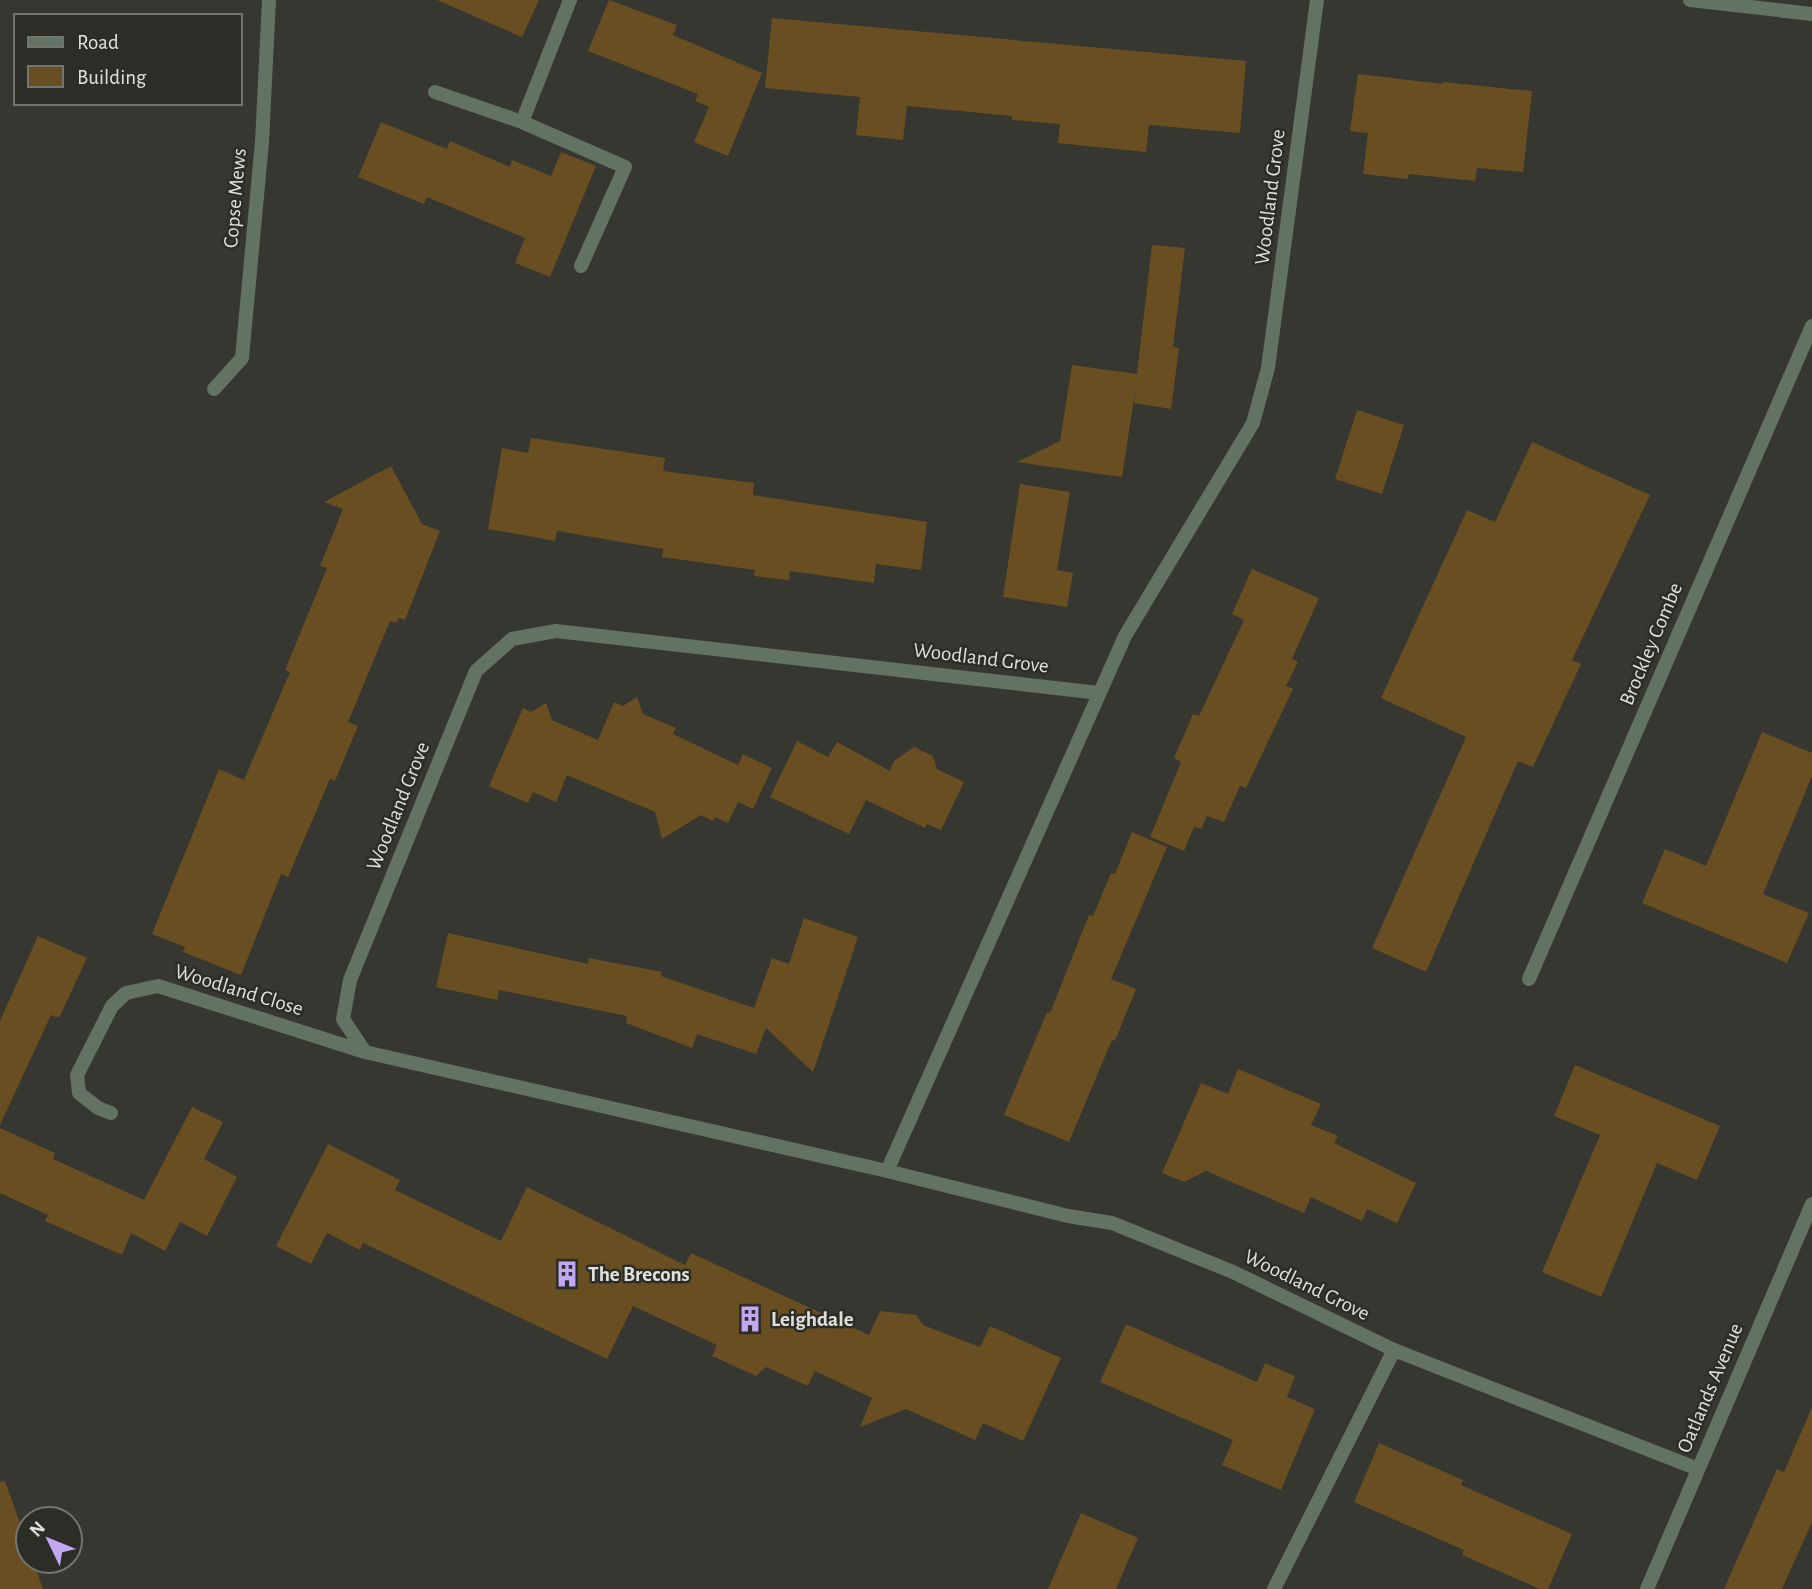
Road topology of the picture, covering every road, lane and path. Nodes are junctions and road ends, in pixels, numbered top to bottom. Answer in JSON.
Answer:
{"nodes":[{"id":1,"x":268,"y":0,"type":"edge"},
{"id":2,"x":570,"y":0,"type":"edge"},
{"id":3,"x":1317,"y":0,"type":"edge"},
{"id":4,"x":1689,"y":0,"type":"edge"},
{"id":5,"x":1812,"y":15,"type":"edge"},
{"id":6,"x":435,"y":92,"type":"dead end"},
{"id":7,"x":522,"y":122,"type":"junction"},
{"id":8,"x":581,"y":265,"type":"dead end"},
{"id":9,"x":1812,"y":326,"type":"edge"},
{"id":10,"x":214,"y":389,"type":"dead end"},
{"id":11,"x":1099,"y":693,"type":"junction"},
{"id":12,"x":1529,"y":979,"type":"dead end"},
{"id":13,"x":365,"y":1052,"type":"junction"},
{"id":14,"x":111,"y":1114,"type":"dead end"},
{"id":15,"x":887,"y":1171,"type":"junction"},
{"id":16,"x":1812,"y":1204,"type":"edge"},
{"id":17,"x":1394,"y":1350,"type":"junction"},
{"id":18,"x":1698,"y":1469,"type":"junction"},
{"id":19,"x":1274,"y":1589,"type":"edge"},
{"id":20,"x":1647,"y":1589,"type":"edge"}],
"edges":[{"from":1,"to":10,"type":"street","name":"Copse Mews"},
{"from":2,"to":7,"type":"street"},
{"from":3,"to":11,"type":"street","name":"Woodland Grove"},
{"from":4,"to":5,"type":"street"},
{"from":6,"to":7,"type":"street"},
{"from":7,"to":8,"type":"street"},
{"from":9,"to":12,"type":"street","name":"Brockley Combe"},
{"from":11,"to":13,"type":"street","name":"Woodland Grove"},
{"from":11,"to":15,"type":"street","name":"Woodland Grove"},
{"from":13,"to":14,"type":"street","name":"Woodland Close"},
{"from":13,"to":15,"type":"street","name":"Woodland Grove"},
{"from":15,"to":17,"type":"street","name":"Woodland Grove"},
{"from":16,"to":18,"type":"street","name":"Oatlands Avenue"},
{"from":17,"to":18,"type":"street","name":"Woodland Grove"},
{"from":17,"to":19,"type":"street"},
{"from":18,"to":20,"type":"street","name":"Oatlands Avenue"}]}
